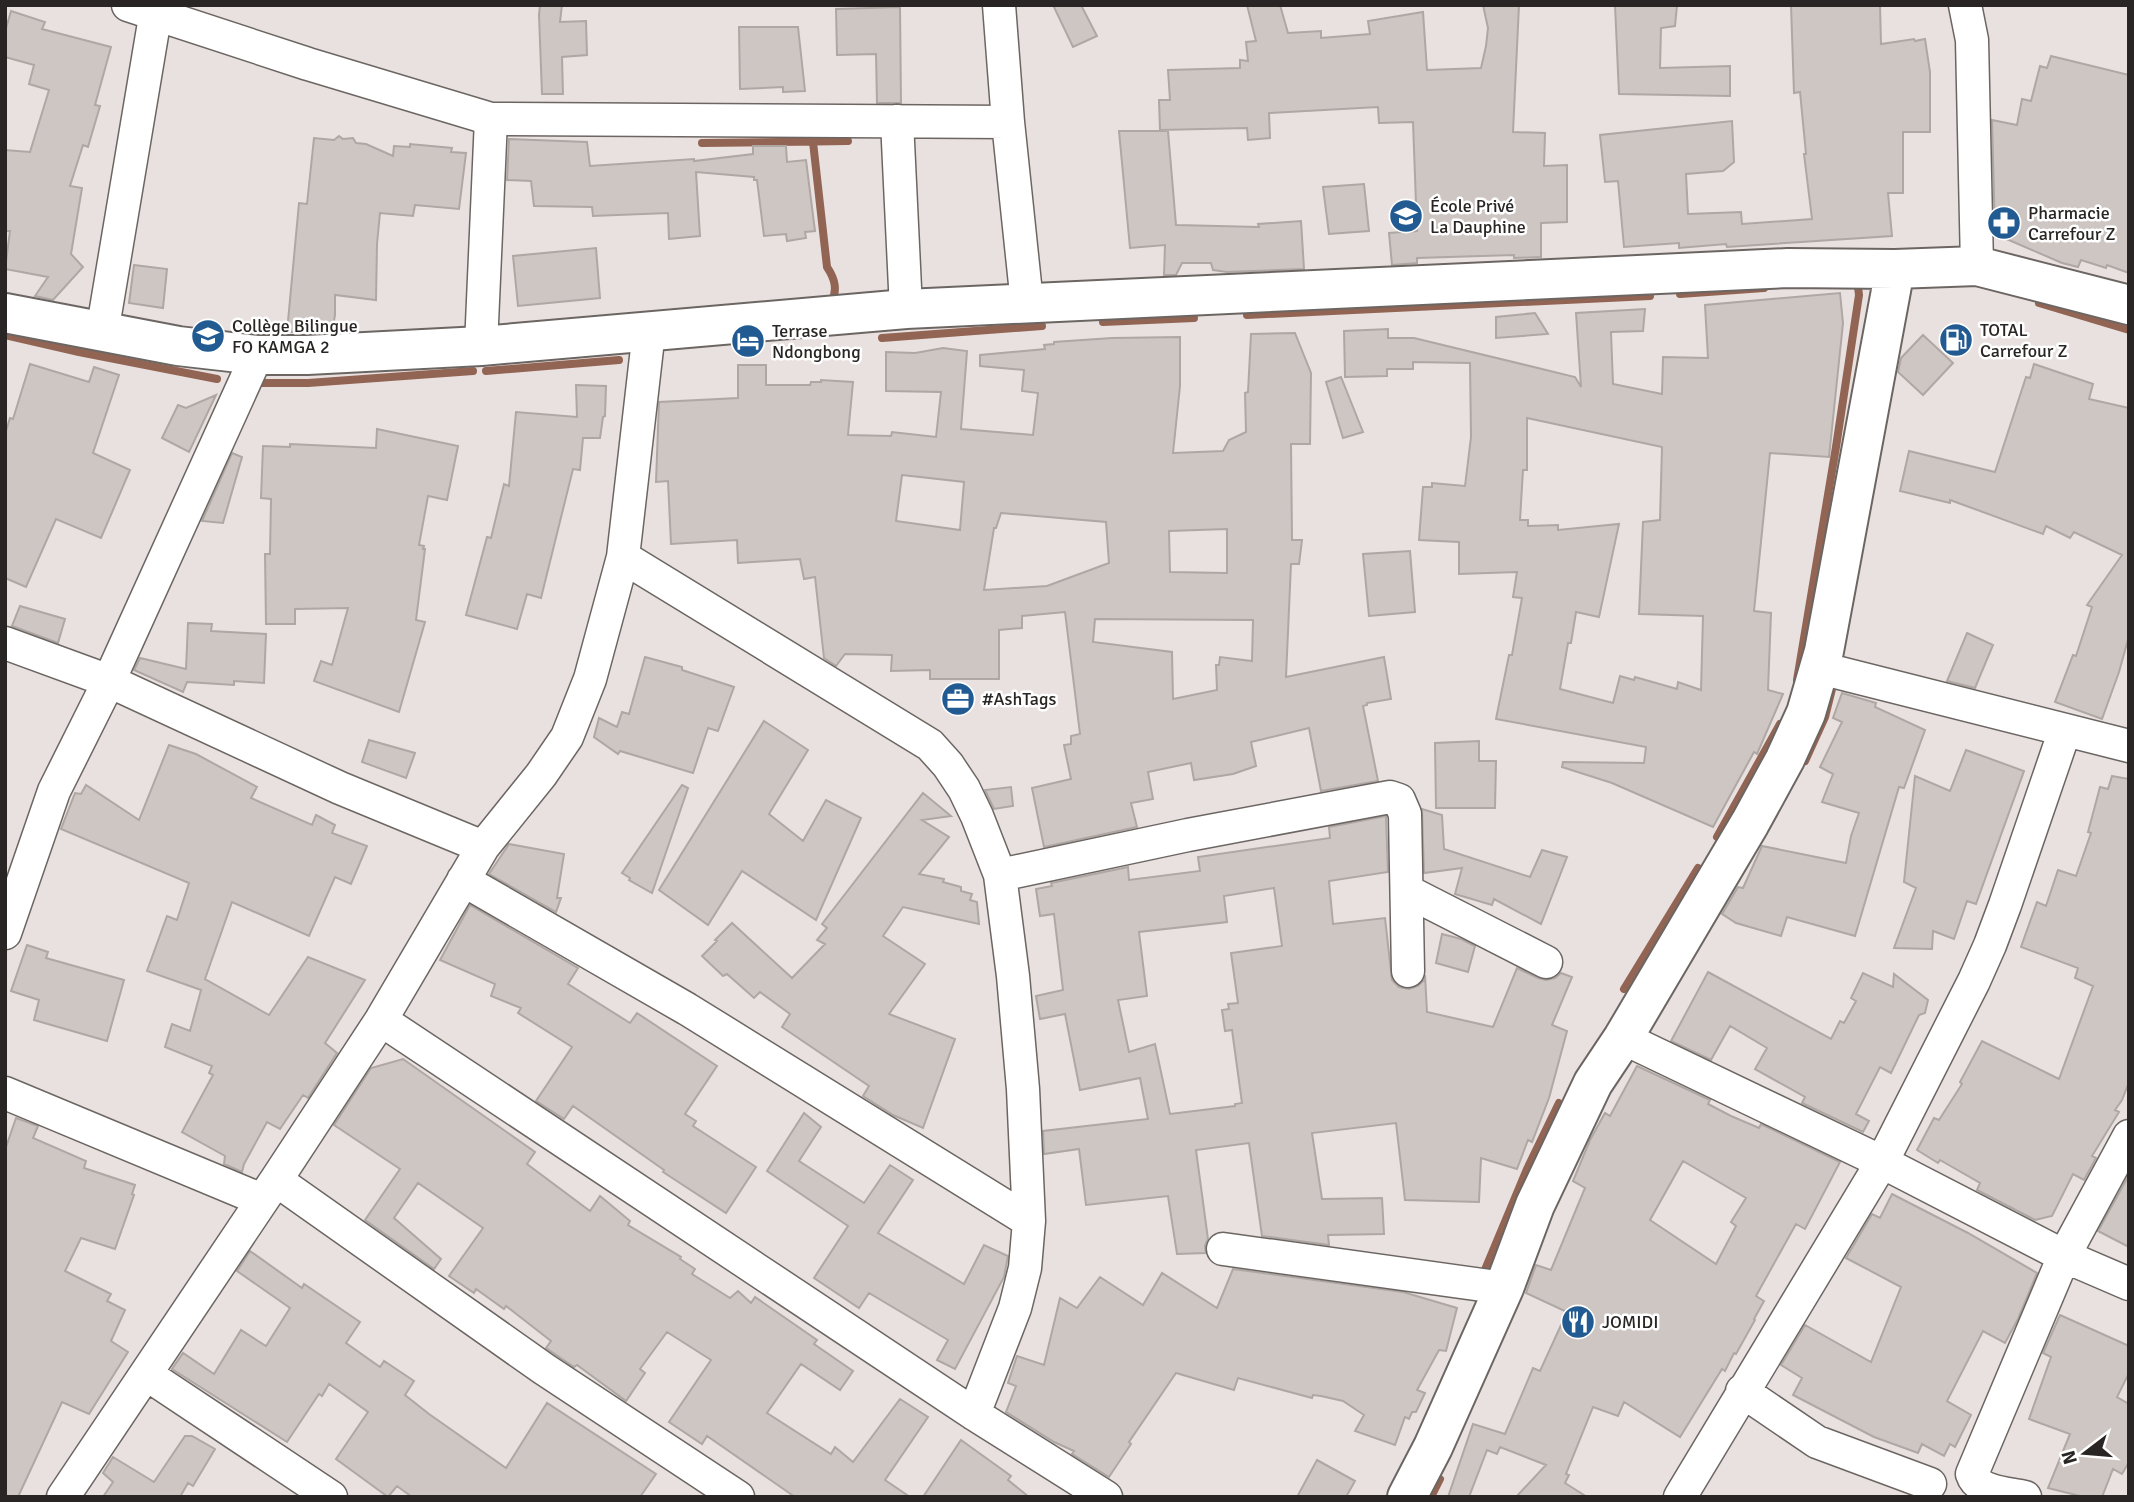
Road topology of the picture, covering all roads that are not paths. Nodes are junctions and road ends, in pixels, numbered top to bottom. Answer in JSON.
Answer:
{"nodes":[{"id":1,"x":999,"y":5,"type":"edge"},
{"id":2,"x":1965,"y":5,"type":"edge"},
{"id":3,"x":147,"y":8,"type":"edge"},
{"id":4,"x":491,"y":119,"type":"junction"},
{"id":5,"x":897,"y":121,"type":"junction"},
{"id":6,"x":1008,"y":122,"type":"junction"},
{"id":7,"x":1978,"y":266,"type":"junction"},
{"id":8,"x":1895,"y":269,"type":"junction"},
{"id":9,"x":1027,"y":303,"type":"junction"},
{"id":10,"x":2129,"y":305,"type":"edge"},
{"id":11,"x":906,"y":309,"type":"junction"},
{"id":12,"x":5,"y":313,"type":"edge"},
{"id":13,"x":649,"y":331,"type":"junction"},
{"id":14,"x":102,"y":333,"type":"junction"},
{"id":15,"x":481,"y":346,"type":"junction"},
{"id":16,"x":257,"y":355,"type":"junction"},
{"id":17,"x":623,"y":557,"type":"junction"},
{"id":18,"x":5,"y":643,"type":"edge"},
{"id":19,"x":1821,"y":668,"type":"junction"},
{"id":20,"x":109,"y":681,"type":"junction"},
{"id":21,"x":2065,"y":730,"type":"junction"},
{"id":22,"x":2129,"y":746,"type":"edge"},
{"id":23,"x":483,"y":846,"type":"junction"},
{"id":24,"x":1000,"y":875,"type":"junction"},
{"id":25,"x":463,"y":880,"type":"junction"},
{"id":26,"x":1407,"y":891,"type":"junction"},
{"id":27,"x":5,"y":933,"type":"edge"},
{"id":28,"x":1546,"y":962,"type":"dead end"},
{"id":29,"x":1408,"y":971,"type":"dead end"},
{"id":30,"x":381,"y":1020,"type":"junction"},
{"id":31,"x":1623,"y":1038,"type":"junction"},
{"id":32,"x":5,"y":1093,"type":"edge"},
{"id":33,"x":2129,"y":1136,"type":"edge"},
{"id":34,"x":1882,"y":1162,"type":"junction"},
{"id":35,"x":269,"y":1190,"type":"junction"},
{"id":36,"x":1029,"y":1221,"type":"junction"},
{"id":37,"x":1223,"y":1249,"type":"dead end"},
{"id":38,"x":2064,"y":1256,"type":"junction"},
{"id":39,"x":2129,"y":1284,"type":"edge"},
{"id":40,"x":1504,"y":1288,"type":"junction"},
{"id":41,"x":146,"y":1374,"type":"junction"},
{"id":42,"x":1742,"y":1391,"type":"junction"},
{"id":43,"x":974,"y":1414,"type":"junction"},
{"id":44,"x":1930,"y":1484,"type":"dead end"},
{"id":45,"x":63,"y":1497,"type":"edge"},
{"id":46,"x":331,"y":1497,"type":"edge"},
{"id":47,"x":738,"y":1497,"type":"edge"},
{"id":48,"x":1106,"y":1497,"type":"edge"},
{"id":49,"x":1408,"y":1497,"type":"edge"},
{"id":50,"x":1680,"y":1497,"type":"edge"},
{"id":51,"x":2025,"y":1497,"type":"edge"}],
"edges":[{"from":1,"to":6,"type":"street"},
{"from":2,"to":7,"type":"street"},
{"from":3,"to":4,"type":"street"},
{"from":3,"to":14,"type":"street"},
{"from":4,"to":5,"type":"street"},
{"from":4,"to":15,"type":"street"},
{"from":5,"to":6,"type":"street"},
{"from":5,"to":11,"type":"street"},
{"from":6,"to":9,"type":"street"},
{"from":7,"to":8,"type":"main road"},
{"from":7,"to":10,"type":"main road"},
{"from":8,"to":9,"type":"main road"},
{"from":8,"to":19,"type":"main road"},
{"from":9,"to":11,"type":"main road"},
{"from":11,"to":13,"type":"main road"},
{"from":12,"to":14,"type":"main road"},
{"from":13,"to":15,"type":"main road"},
{"from":13,"to":17,"type":"street"},
{"from":14,"to":16,"type":"main road"},
{"from":15,"to":16,"type":"main road"},
{"from":16,"to":20,"type":"street"},
{"from":17,"to":23,"type":"street"},
{"from":17,"to":24,"type":"street"},
{"from":18,"to":20,"type":"street"},
{"from":19,"to":21,"type":"street"},
{"from":19,"to":31,"type":"main road"},
{"from":20,"to":23,"type":"street"},
{"from":20,"to":27,"type":"street"},
{"from":21,"to":22,"type":"street"},
{"from":21,"to":34,"type":"street"},
{"from":23,"to":25,"type":"street"},
{"from":24,"to":26,"type":"street"},
{"from":24,"to":36,"type":"street"},
{"from":25,"to":30,"type":"street"},
{"from":25,"to":36,"type":"street"},
{"from":26,"to":28,"type":"street"},
{"from":26,"to":29,"type":"street"},
{"from":30,"to":35,"type":"street"},
{"from":30,"to":43,"type":"street"},
{"from":31,"to":34,"type":"street"},
{"from":31,"to":40,"type":"main road"},
{"from":32,"to":35,"type":"street"},
{"from":33,"to":38,"type":"street"},
{"from":34,"to":38,"type":"street"},
{"from":34,"to":42,"type":"street"},
{"from":35,"to":41,"type":"street"},
{"from":35,"to":47,"type":"street"},
{"from":36,"to":43,"type":"street"},
{"from":37,"to":40,"type":"street"},
{"from":38,"to":39,"type":"street"},
{"from":38,"to":51,"type":"street"},
{"from":40,"to":49,"type":"main road"},
{"from":41,"to":45,"type":"street"},
{"from":41,"to":46,"type":"street"},
{"from":42,"to":44,"type":"street"},
{"from":42,"to":50,"type":"street"},
{"from":43,"to":48,"type":"street"}]}
